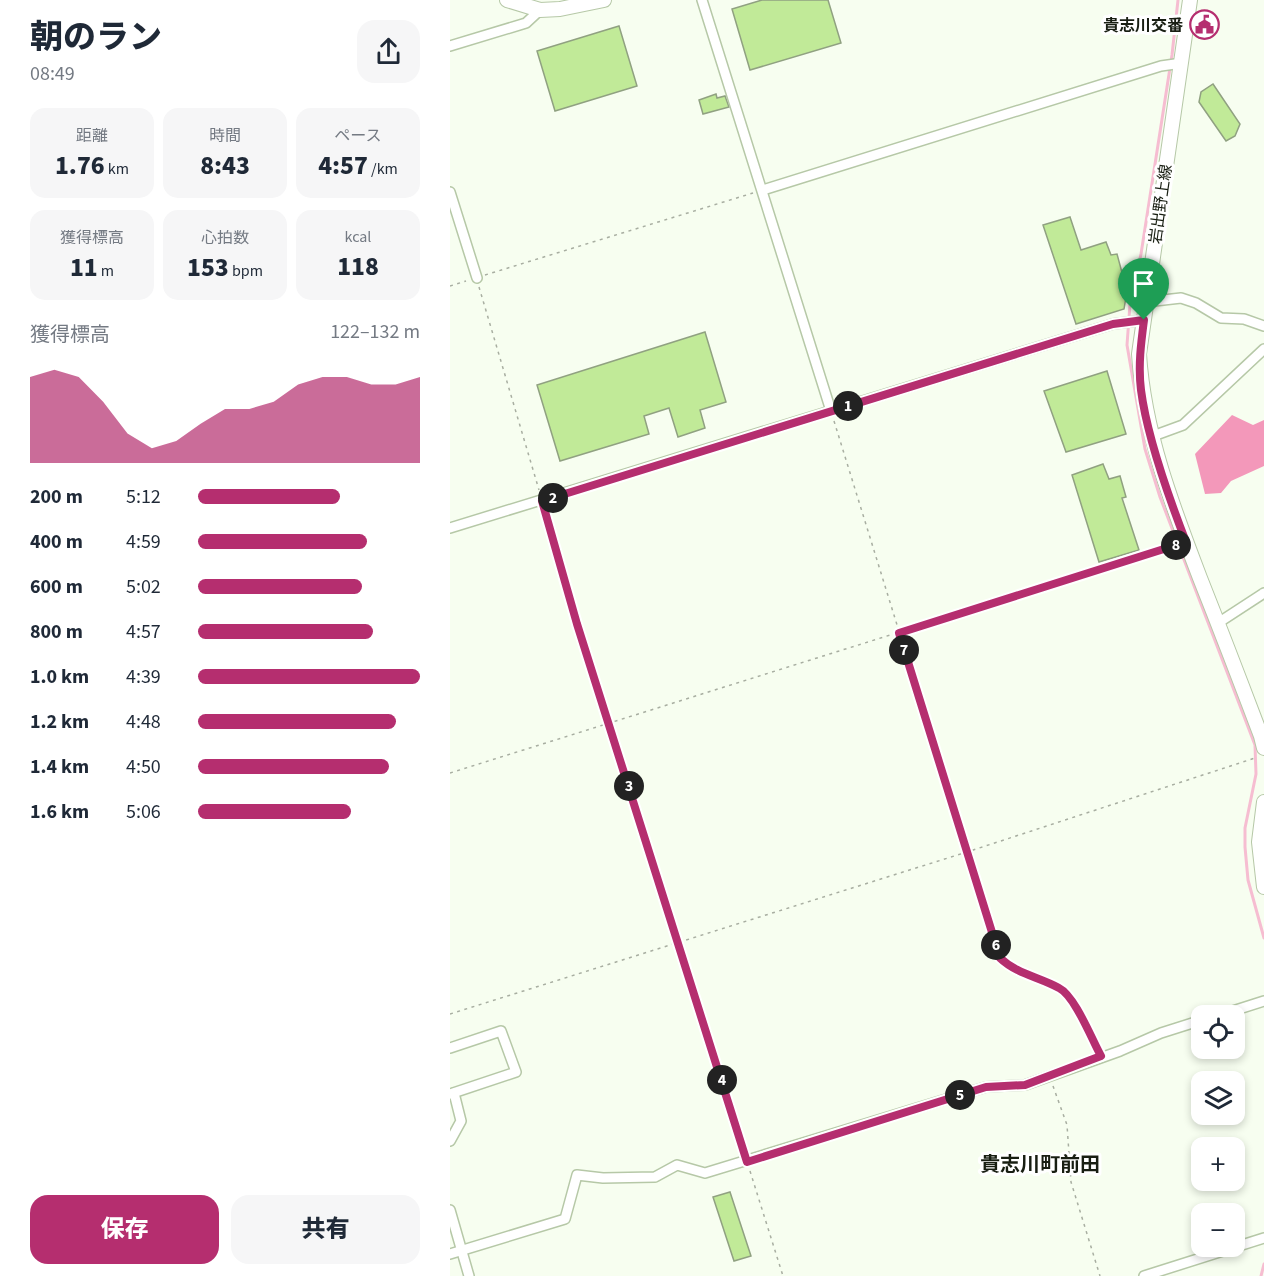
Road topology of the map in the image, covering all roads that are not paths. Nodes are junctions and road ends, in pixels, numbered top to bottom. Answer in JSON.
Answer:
{"nodes":[{"id":1,"x":507,"y":0,"type":"edge"},
{"id":2,"x":604,"y":0,"type":"edge"},
{"id":3,"x":702,"y":0,"type":"edge"},
{"id":4,"x":1190,"y":0,"type":"edge"},
{"id":5,"x":540,"y":10,"type":"junction"},
{"id":6,"x":450,"y":46,"type":"edge"},
{"id":7,"x":1182,"y":63,"type":"junction"},
{"id":8,"x":763,"y":190,"type":"junction"},
{"id":9,"x":450,"y":192,"type":"edge"},
{"id":10,"x":477,"y":278,"type":"road end"},
{"id":11,"x":1146,"y":302,"type":"junction"},
{"id":12,"x":1144,"y":320,"type":"junction"},
{"id":13,"x":1264,"y":326,"type":"edge"},
{"id":14,"x":1264,"y":349,"type":"edge"},
{"id":15,"x":831,"y":411,"type":"junction"},
{"id":16,"x":1152,"y":436,"type":"junction"},
{"id":17,"x":450,"y":528,"type":"edge"},
{"id":18,"x":1264,"y":593,"type":"edge"},
{"id":19,"x":1218,"y":623,"type":"junction"},
{"id":20,"x":1264,"y":748,"type":"edge"},
{"id":21,"x":1264,"y":802,"type":"edge"},
{"id":22,"x":1264,"y":887,"type":"edge"},
{"id":23,"x":1264,"y":1001,"type":"edge"},
{"id":24,"x":1245,"y":1007,"type":"edge"},
{"id":25,"x":1191,"y":1023,"type":"edge"},
{"id":26,"x":450,"y":1048,"type":"edge"},
{"id":27,"x":452,"y":1094,"type":"edge"},
{"id":28,"x":450,"y":1141,"type":"edge"},
{"id":29,"x":450,"y":1210,"type":"edge"},
{"id":30,"x":1264,"y":1238,"type":"edge"},
{"id":31,"x":462,"y":1250,"type":"junction"},
{"id":32,"x":450,"y":1254,"type":"edge"},
{"id":33,"x":469,"y":1276,"type":"edge"},
{"id":34,"x":1144,"y":1276,"type":"edge"}],
"edges":[{"from":1,"to":5,"type":"main road"},
{"from":2,"to":5,"type":"main road"},
{"from":3,"to":8,"type":"street"},
{"from":4,"to":7,"type":"main road","name":"岩出野上線"},
{"from":5,"to":6,"type":"street"},
{"from":7,"to":8,"type":"street"},
{"from":7,"to":11,"type":"main road","name":"岩出野上線"},
{"from":8,"to":15,"type":"street"},
{"from":9,"to":10,"type":"street"},
{"from":11,"to":12,"type":"main road","name":"岩出野上線"},
{"from":11,"to":13,"type":"street"},
{"from":12,"to":15,"type":"street"},
{"from":12,"to":16,"type":"main road","name":"岩出野上線"},
{"from":14,"to":16,"type":"street"},
{"from":15,"to":17,"type":"street"},
{"from":16,"to":19,"type":"main road","name":"岩出野上線"},
{"from":18,"to":19,"type":"street"},
{"from":19,"to":20,"type":"main road","name":"岩出野上線"},
{"from":21,"to":22,"type":"main road"},
{"from":23,"to":24,"type":"street"},
{"from":25,"to":31,"type":"street"},
{"from":26,"to":27,"type":"street"},
{"from":27,"to":28,"type":"street"},
{"from":29,"to":31,"type":"street"},
{"from":30,"to":34,"type":"street"},
{"from":31,"to":32,"type":"street"},
{"from":31,"to":33,"type":"street"}]}
